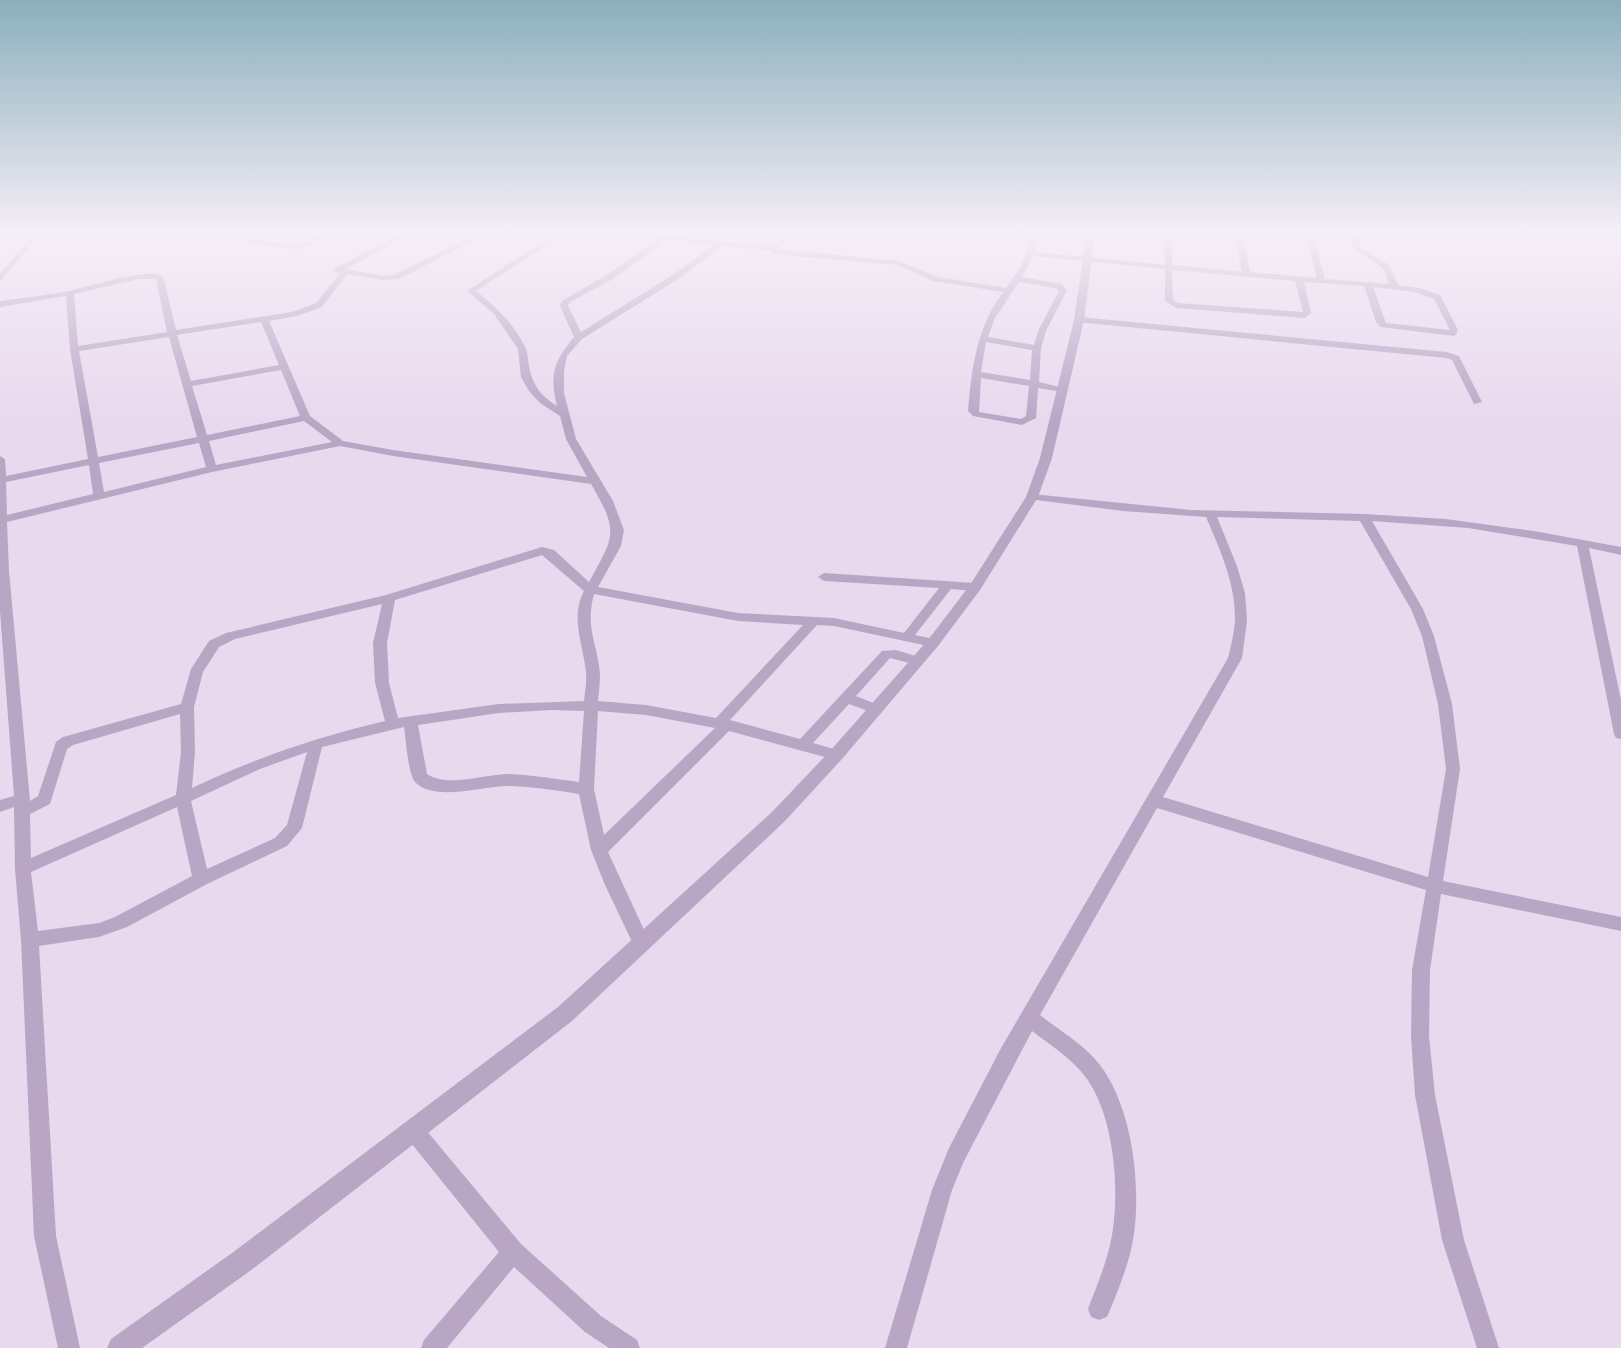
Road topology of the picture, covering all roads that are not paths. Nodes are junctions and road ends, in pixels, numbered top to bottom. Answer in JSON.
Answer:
{"nodes":[{"id":1,"x":52,"y":296,"type":"edge"},
{"id":2,"x":70,"y":296,"type":"edge"},
{"id":3,"x":164,"y":296,"type":"edge"},
{"id":4,"x":325,"y":296,"type":"edge"},
{"id":5,"x":477,"y":296,"type":"edge"},
{"id":6,"x":575,"y":296,"type":"edge"},
{"id":7,"x":645,"y":296,"type":"edge"},
{"id":8,"x":1006,"y":296,"type":"edge"},
{"id":9,"x":1060,"y":296,"type":"edge"},
{"id":10,"x":1083,"y":296,"type":"edge"},
{"id":11,"x":1169,"y":296,"type":"edge"},
{"id":12,"x":1303,"y":296,"type":"edge"},
{"id":13,"x":1372,"y":296,"type":"edge"},
{"id":14,"x":1434,"y":296,"type":"edge"},
{"id":15,"x":0,"y":304,"type":"edge"},
{"id":16,"x":264,"y":319,"type":"junction"},
{"id":17,"x":1079,"y":320,"type":"junction"},
{"id":18,"x":172,"y":333,"type":"junction"},
{"id":19,"x":579,"y":337,"type":"junction"},
{"id":20,"x":982,"y":339,"type":"junction"},
{"id":21,"x":1037,"y":348,"type":"junction"},
{"id":22,"x":74,"y":349,"type":"junction"},
{"id":23,"x":285,"y":366,"type":"junction"},
{"id":24,"x":976,"y":374,"type":"junction"},
{"id":25,"x":187,"y":384,"type":"junction"},
{"id":26,"x":1035,"y":384,"type":"junction"},
{"id":27,"x":1063,"y":389,"type":"junction"},
{"id":28,"x":1477,"y":402,"type":"dead end"},
{"id":29,"x":564,"y":414,"type":"junction"},
{"id":30,"x":306,"y":417,"type":"junction"},
{"id":31,"x":204,"y":437,"type":"junction"},
{"id":32,"x":340,"y":443,"type":"junction"},
{"id":33,"x":0,"y":459,"type":"edge"},
{"id":34,"x":94,"y":460,"type":"junction"},
{"id":35,"x":212,"y":469,"type":"junction"},
{"id":36,"x":1,"y":480,"type":"edge"},
{"id":37,"x":596,"y":481,"type":"junction"},
{"id":38,"x":99,"y":495,"type":"junction"},
{"id":39,"x":1032,"y":497,"type":"junction"},
{"id":40,"x":1,"y":508,"type":"edge"},
{"id":41,"x":1210,"y":514,"type":"junction"},
{"id":42,"x":1364,"y":518,"type":"junction"},
{"id":43,"x":1582,"y":543,"type":"junction"},
{"id":44,"x":1621,"y":551,"type":"edge"},
{"id":45,"x":824,"y":577,"type":"dead end"},
{"id":46,"x":948,"y":585,"type":"junction"},
{"id":47,"x":975,"y":587,"type":"junction"},
{"id":48,"x":591,"y":590,"type":"junction"},
{"id":49,"x":389,"y":598,"type":"junction"},
{"id":50,"x":813,"y":622,"type":"junction"},
{"id":51,"x":907,"y":637,"type":"junction"},
{"id":52,"x":933,"y":643,"type":"junction"},
{"id":53,"x":917,"y":661,"type":"junction"},
{"id":54,"x":847,"y":698,"type":"junction"},
{"id":55,"x":592,"y":706,"type":"junction"},
{"id":56,"x":187,"y":707,"type":"junction"},
{"id":57,"x":876,"y":709,"type":"junction"},
{"id":58,"x":410,"y":722,"type":"junction"},
{"id":59,"x":724,"y":723,"type":"junction"},
{"id":60,"x":393,"y":725,"type":"junction"},
{"id":61,"x":1621,"y":734,"type":"edge"},
{"id":62,"x":316,"y":744,"type":"junction"},
{"id":63,"x":802,"y":745,"type":"junction"},
{"id":64,"x":836,"y":755,"type":"junction"},
{"id":65,"x":586,"y":789,"type":"junction"},
{"id":66,"x":183,"y":798,"type":"junction"},
{"id":67,"x":1155,"y":801,"type":"junction"},
{"id":68,"x":22,"y":805,"type":"junction"},
{"id":69,"x":0,"y":806,"type":"edge"},
{"id":70,"x":599,"y":850,"type":"junction"},
{"id":71,"x":23,"y":869,"type":"junction"},
{"id":72,"x":201,"y":879,"type":"junction"},
{"id":73,"x":1436,"y":886,"type":"junction"},
{"id":74,"x":1621,"y":924,"type":"edge"},
{"id":75,"x":30,"y":940,"type":"junction"},
{"id":76,"x":642,"y":945,"type":"junction"},
{"id":77,"x":1030,"y":1018,"type":"junction"},
{"id":78,"x":414,"y":1131,"type":"junction"},
{"id":79,"x":513,"y":1252,"type":"junction"},
{"id":80,"x":1099,"y":1309,"type":"dead end"},
{"id":81,"x":69,"y":1348,"type":"edge"},
{"id":82,"x":120,"y":1348,"type":"edge"},
{"id":83,"x":432,"y":1348,"type":"edge"},
{"id":84,"x":629,"y":1348,"type":"edge"},
{"id":85,"x":896,"y":1348,"type":"edge"},
{"id":86,"x":1488,"y":1348,"type":"edge"}],
"edges":[{"from":1,"to":15,"type":"street"},
{"from":2,"to":22,"type":"street"},
{"from":3,"to":18,"type":"street"},
{"from":4,"to":16,"type":"street"},
{"from":5,"to":29,"type":"street"},
{"from":6,"to":19,"type":"street"},
{"from":7,"to":19,"type":"street"},
{"from":8,"to":20,"type":"street"},
{"from":9,"to":21,"type":"street"},
{"from":10,"to":17,"type":"street"},
{"from":11,"to":12,"type":"street"},
{"from":13,"to":14,"type":"street"},
{"from":16,"to":18,"type":"street"},
{"from":16,"to":23,"type":"street"},
{"from":17,"to":27,"type":"street"},
{"from":17,"to":28,"type":"street"},
{"from":18,"to":22,"type":"street"},
{"from":18,"to":25,"type":"street"},
{"from":19,"to":29,"type":"street"},
{"from":20,"to":21,"type":"street"},
{"from":20,"to":24,"type":"street"},
{"from":21,"to":26,"type":"street"},
{"from":22,"to":34,"type":"street"},
{"from":23,"to":25,"type":"street"},
{"from":23,"to":30,"type":"street"},
{"from":24,"to":26,"type":"street"},
{"from":24,"to":26,"type":"street"},
{"from":25,"to":31,"type":"street"},
{"from":26,"to":27,"type":"street"},
{"from":27,"to":39,"type":"street"},
{"from":29,"to":37,"type":"street"},
{"from":30,"to":31,"type":"street"},
{"from":30,"to":32,"type":"street"},
{"from":31,"to":34,"type":"street"},
{"from":31,"to":35,"type":"street"},
{"from":32,"to":35,"type":"street"},
{"from":32,"to":37,"type":"street"},
{"from":33,"to":36,"type":"street"},
{"from":34,"to":36,"type":"street"},
{"from":34,"to":38,"type":"street"},
{"from":35,"to":38,"type":"street"},
{"from":36,"to":40,"type":"street"},
{"from":37,"to":48,"type":"street"},
{"from":38,"to":40,"type":"street"},
{"from":39,"to":41,"type":"street"},
{"from":39,"to":47,"type":"street"},
{"from":40,"to":68,"type":"street"},
{"from":41,"to":42,"type":"street"},
{"from":41,"to":67,"type":"street"},
{"from":42,"to":43,"type":"street"},
{"from":42,"to":73,"type":"street"},
{"from":43,"to":44,"type":"street"},
{"from":43,"to":61,"type":"street"},
{"from":45,"to":46,"type":"street"},
{"from":46,"to":47,"type":"street"},
{"from":46,"to":51,"type":"street"},
{"from":47,"to":52,"type":"street"},
{"from":48,"to":49,"type":"street"},
{"from":48,"to":50,"type":"street"},
{"from":48,"to":55,"type":"street"},
{"from":49,"to":56,"type":"street"},
{"from":49,"to":60,"type":"street"},
{"from":50,"to":51,"type":"street"},
{"from":50,"to":59,"type":"street"},
{"from":51,"to":52,"type":"street"},
{"from":52,"to":53,"type":"street"},
{"from":53,"to":54,"type":"street"},
{"from":53,"to":57,"type":"street"},
{"from":54,"to":57,"type":"street"},
{"from":54,"to":63,"type":"street"},
{"from":55,"to":58,"type":"street"},
{"from":55,"to":59,"type":"street"},
{"from":55,"to":65,"type":"street"},
{"from":56,"to":66,"type":"street"},
{"from":56,"to":68,"type":"street"},
{"from":57,"to":64,"type":"street"},
{"from":58,"to":60,"type":"street"},
{"from":58,"to":65,"type":"street"},
{"from":59,"to":63,"type":"street"},
{"from":59,"to":70,"type":"street"},
{"from":60,"to":62,"type":"street"},
{"from":62,"to":66,"type":"street"},
{"from":62,"to":72,"type":"street"},
{"from":63,"to":64,"type":"street"},
{"from":64,"to":76,"type":"street"},
{"from":65,"to":70,"type":"street"},
{"from":66,"to":71,"type":"street"},
{"from":66,"to":72,"type":"street"},
{"from":67,"to":73,"type":"street"},
{"from":67,"to":77,"type":"street"},
{"from":68,"to":69,"type":"street"},
{"from":68,"to":71,"type":"street"},
{"from":70,"to":76,"type":"street"},
{"from":71,"to":75,"type":"street"},
{"from":72,"to":75,"type":"street"},
{"from":73,"to":74,"type":"street"},
{"from":73,"to":86,"type":"street"},
{"from":75,"to":81,"type":"street"},
{"from":76,"to":78,"type":"street"},
{"from":77,"to":80,"type":"street"},
{"from":77,"to":85,"type":"street"},
{"from":78,"to":79,"type":"street"},
{"from":78,"to":82,"type":"street"},
{"from":79,"to":83,"type":"street"},
{"from":79,"to":84,"type":"street"}]}
